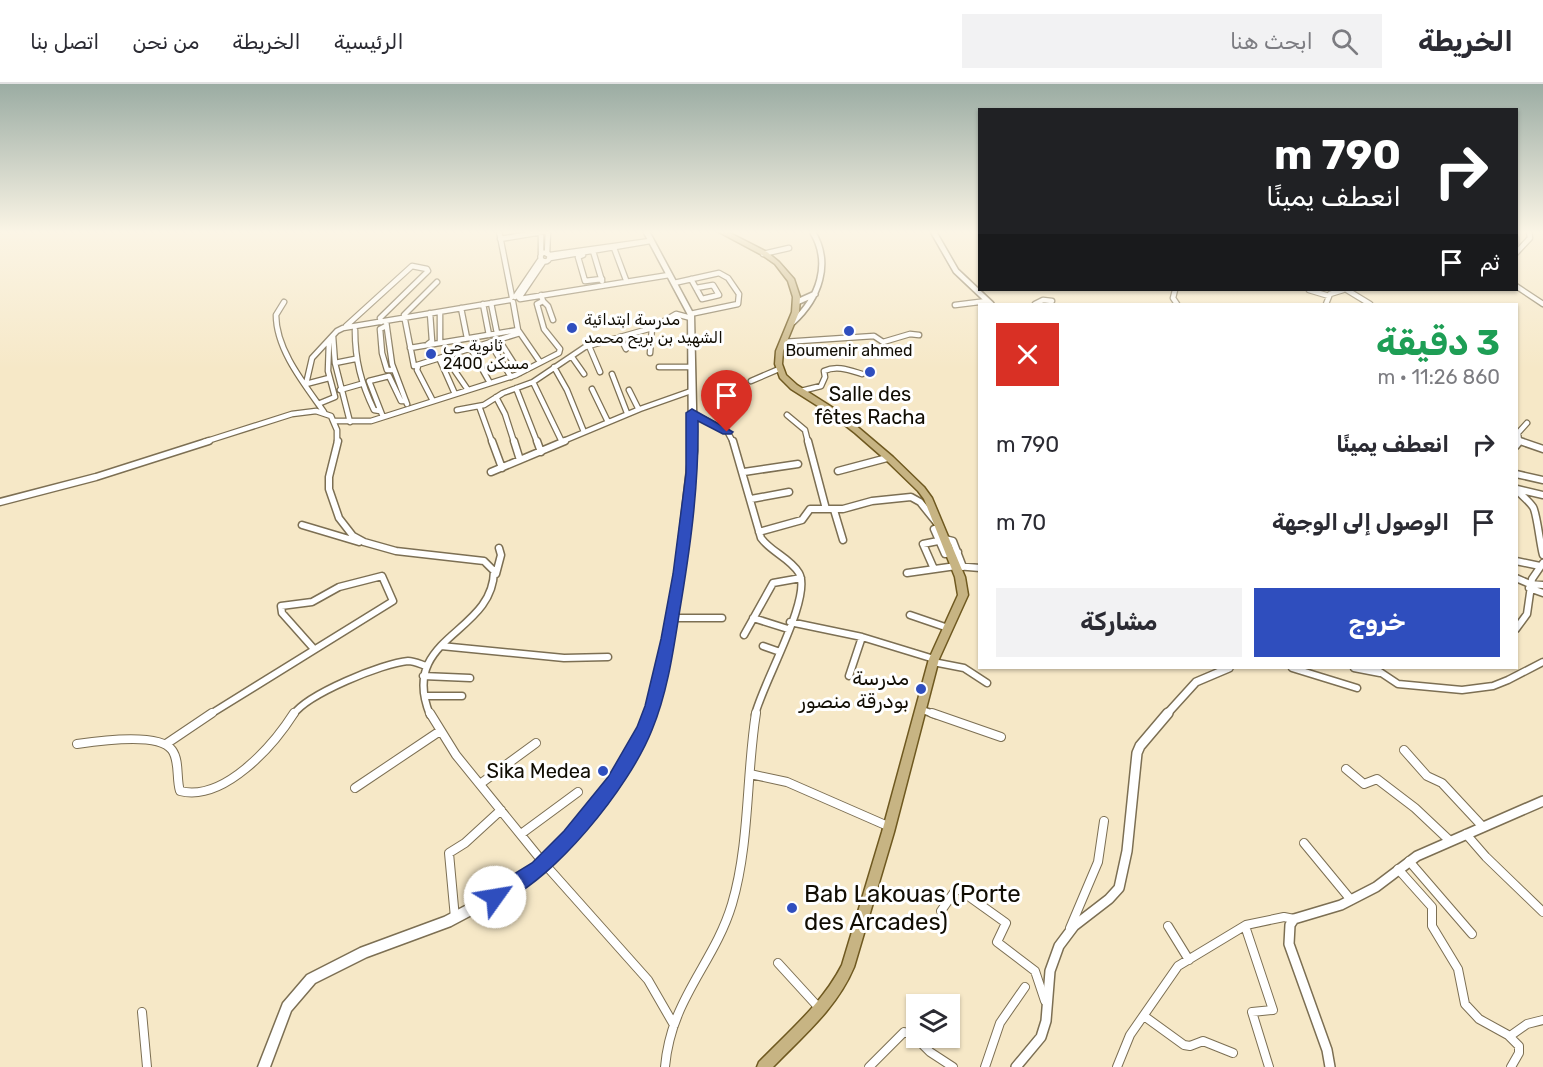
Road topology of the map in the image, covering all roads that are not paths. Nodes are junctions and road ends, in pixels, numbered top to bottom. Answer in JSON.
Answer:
{"nodes":[{"id":1,"x":400,"y":277,"type":"edge"},
{"id":2,"x":422,"y":277,"type":"edge"},
{"id":3,"x":509,"y":277,"type":"edge"},
{"id":4,"x":531,"y":277,"type":"edge"},
{"id":5,"x":584,"y":277,"type":"edge"},
{"id":6,"x":600,"y":277,"type":"edge"},
{"id":7,"x":625,"y":277,"type":"edge"},
{"id":8,"x":705,"y":277,"type":"edge"},
{"id":9,"x":725,"y":277,"type":"edge"},
{"id":10,"x":786,"y":277,"type":"edge"},
{"id":11,"x":821,"y":277,"type":"edge"},
{"id":12,"x":962,"y":277,"type":"edge"},
{"id":13,"x":672,"y":279,"type":"junction"},
{"id":14,"x":691,"y":279,"type":"junction"},
{"id":15,"x":626,"y":280,"type":"junction"},
{"id":16,"x":437,"y":282,"type":"dead end"},
{"id":17,"x":602,"y":282,"type":"junction"},
{"id":18,"x":1518,"y":287,"type":"edge"},
{"id":19,"x":696,"y":288,"type":"junction"},
{"id":20,"x":1312,"y":291,"type":"edge"},
{"id":21,"x":1339,"y":291,"type":"edge"},
{"id":22,"x":1343,"y":291,"type":"edge"},
{"id":23,"x":815,"y":294,"type":"junction"},
{"id":24,"x":1329,"y":296,"type":"junction"},
{"id":25,"x":542,"y":298,"type":"junction"},
{"id":26,"x":796,"y":298,"type":"junction"},
{"id":27,"x":515,"y":299,"type":"junction"},
{"id":28,"x":812,"y":301,"type":"junction"},
{"id":29,"x":1052,"y":301,"type":"dead end"},
{"id":30,"x":284,"y":302,"type":"dead end"},
{"id":31,"x":491,"y":303,"type":"junction"},
{"id":32,"x":989,"y":303,"type":"edge"},
{"id":33,"x":1037,"y":303,"type":"edge"},
{"id":34,"x":1326,"y":303,"type":"edge"},
{"id":35,"x":1368,"y":303,"type":"edge"},
{"id":36,"x":483,"y":304,"type":"junction"},
{"id":37,"x":978,"y":304,"type":"edge"},
{"id":38,"x":1543,"y":304,"type":"edge"},
{"id":39,"x":955,"y":305,"type":"dead end"},
{"id":40,"x":461,"y":308,"type":"junction"},
{"id":41,"x":440,"y":312,"type":"junction"},
{"id":42,"x":430,"y":314,"type":"junction"},
{"id":43,"x":691,"y":316,"type":"junction"},
{"id":44,"x":404,"y":318,"type":"junction"},
{"id":45,"x":553,"y":320,"type":"dead end"},
{"id":46,"x":793,"y":322,"type":"junction"},
{"id":47,"x":384,"y":323,"type":"junction"},
{"id":48,"x":343,"y":328,"type":"junction"},
{"id":49,"x":652,"y":328,"type":"junction"},
{"id":50,"x":355,"y":330,"type":"dead end"},
{"id":51,"x":519,"y":332,"type":"junction"},
{"id":52,"x":496,"y":333,"type":"junction"},
{"id":53,"x":489,"y":335,"type":"junction"},
{"id":54,"x":919,"y":335,"type":"dead end"},
{"id":55,"x":620,"y":337,"type":"junction"},
{"id":56,"x":331,"y":338,"type":"junction"},
{"id":57,"x":467,"y":338,"type":"junction"},
{"id":58,"x":499,"y":340,"type":"junction"},
{"id":59,"x":783,"y":342,"type":"junction"},
{"id":60,"x":440,"y":343,"type":"junction"},
{"id":61,"x":490,"y":343,"type":"junction"},
{"id":62,"x":425,"y":346,"type":"junction"},
{"id":63,"x":589,"y":346,"type":"junction"},
{"id":64,"x":410,"y":348,"type":"junction"},
{"id":65,"x":626,"y":349,"type":"dead end"},
{"id":66,"x":471,"y":350,"type":"junction"},
{"id":67,"x":650,"y":353,"type":"dead end"},
{"id":68,"x":572,"y":357,"type":"junction"},
{"id":69,"x":446,"y":358,"type":"junction"},
{"id":70,"x":354,"y":359,"type":"junction"},
{"id":71,"x":440,"y":360,"type":"junction"},
{"id":72,"x":540,"y":362,"type":"junction"},
{"id":73,"x":335,"y":363,"type":"junction"},
{"id":74,"x":418,"y":366,"type":"junction"},
{"id":75,"x":451,"y":366,"type":"junction"},
{"id":76,"x":554,"y":367,"type":"junction"},
{"id":77,"x":659,"y":367,"type":"dead end"},
{"id":78,"x":690,"y":367,"type":"junction"},
{"id":79,"x":444,"y":368,"type":"junction"},
{"id":80,"x":779,"y":369,"type":"junction"},
{"id":81,"x":600,"y":372,"type":"dead end"},
{"id":82,"x":520,"y":373,"type":"junction"},
{"id":83,"x":584,"y":374,"type":"dead end"},
{"id":84,"x":612,"y":375,"type":"dead end"},
{"id":85,"x":862,"y":375,"type":"dead end"},
{"id":86,"x":511,"y":377,"type":"junction"},
{"id":87,"x":329,"y":378,"type":"junction"},
{"id":88,"x":750,"y":381,"type":"dead end"},
{"id":89,"x":533,"y":382,"type":"junction"},
{"id":90,"x":490,"y":383,"type":"junction"},
{"id":91,"x":306,"y":384,"type":"junction"},
{"id":92,"x":361,"y":384,"type":"junction"},
{"id":93,"x":516,"y":388,"type":"junction"},
{"id":94,"x":592,"y":389,"type":"dead end"},
{"id":95,"x":340,"y":390,"type":"junction"},
{"id":96,"x":468,"y":390,"type":"junction"},
{"id":97,"x":629,"y":390,"type":"dead end"},
{"id":98,"x":691,"y":391,"type":"junction"},
{"id":99,"x":801,"y":391,"type":"junction"},
{"id":100,"x":455,"y":394,"type":"junction"},
{"id":101,"x":496,"y":397,"type":"junction"},
{"id":102,"x":406,"y":401,"type":"junction"},
{"id":103,"x":433,"y":401,"type":"junction"},
{"id":104,"x":318,"y":404,"type":"junction"},
{"id":105,"x":479,"y":406,"type":"junction"},
{"id":106,"x":638,"y":408,"type":"junction"},
{"id":107,"x":410,"y":409,"type":"junction"},
{"id":108,"x":457,"y":410,"type":"dead end"},
{"id":109,"x":380,"y":411,"type":"junction"},
{"id":110,"x":324,"y":412,"type":"junction"},
{"id":111,"x":627,"y":412,"type":"junction"},
{"id":112,"x":692,"y":413,"type":"junction"},
{"id":113,"x":787,"y":415,"type":"dead end"},
{"id":114,"x":383,"y":417,"type":"junction"},
{"id":115,"x":334,"y":421,"type":"junction"},
{"id":116,"x":350,"y":422,"type":"junction"},
{"id":117,"x":608,"y":422,"type":"junction"},
{"id":118,"x":1527,"y":423,"type":"dead end"},
{"id":119,"x":584,"y":432,"type":"junction"},
{"id":120,"x":562,"y":442,"type":"junction"},
{"id":121,"x":1518,"y":444,"type":"edge"},
{"id":122,"x":1543,"y":449,"type":"edge"},
{"id":123,"x":541,"y":452,"type":"junction"},
{"id":124,"x":887,"y":458,"type":"junction"},
{"id":125,"x":520,"y":460,"type":"junction"},
{"id":126,"x":798,"y":464,"type":"dead end"},
{"id":127,"x":502,"y":468,"type":"junction"},
{"id":128,"x":744,"y":471,"type":"junction"},
{"id":129,"x":838,"y":471,"type":"dead end"},
{"id":130,"x":491,"y":472,"type":"dead end"},
{"id":131,"x":1518,"y":474,"type":"edge"},
{"id":132,"x":1543,"y":480,"type":"edge"},
{"id":133,"x":1518,"y":489,"type":"edge"},
{"id":134,"x":1518,"y":491,"type":"edge"},
{"id":135,"x":789,"y":492,"type":"dead end"},
{"id":136,"x":1543,"y":495,"type":"edge"},
{"id":137,"x":751,"y":499,"type":"junction"},
{"id":138,"x":0,"y":502,"type":"edge"},
{"id":139,"x":826,"y":509,"type":"junction"},
{"id":140,"x":1534,"y":509,"type":"junction"},
{"id":141,"x":834,"y":510,"type":"junction"},
{"id":142,"x":1543,"y":514,"type":"edge"},
{"id":143,"x":302,"y":525,"type":"dead end"},
{"id":144,"x":940,"y":526,"type":"junction"},
{"id":145,"x":759,"y":532,"type":"junction"},
{"id":146,"x":1540,"y":535,"type":"edge"},
{"id":147,"x":843,"y":540,"type":"dead end"},
{"id":148,"x":942,"y":540,"type":"junction"},
{"id":149,"x":363,"y":542,"type":"junction"},
{"id":150,"x":500,"y":548,"type":"dead end"},
{"id":151,"x":1542,"y":549,"type":"edge"},
{"id":152,"x":1543,"y":555,"type":"edge"},
{"id":153,"x":1518,"y":562,"type":"edge"},
{"id":154,"x":959,"y":567,"type":"junction"},
{"id":155,"x":978,"y":568,"type":"edge"},
{"id":156,"x":1540,"y":568,"type":"edge"},
{"id":157,"x":934,"y":569,"type":"junction"},
{"id":158,"x":908,"y":573,"type":"dead end"},
{"id":159,"x":495,"y":574,"type":"junction"},
{"id":160,"x":801,"y":578,"type":"junction"},
{"id":161,"x":1518,"y":579,"type":"edge"},
{"id":162,"x":1543,"y":585,"type":"edge"},
{"id":163,"x":1530,"y":586,"type":"junction"},
{"id":164,"x":1543,"y":593,"type":"edge"},
{"id":165,"x":910,"y":615,"type":"dead end"},
{"id":166,"x":671,"y":618,"type":"junction"},
{"id":167,"x":722,"y":618,"type":"dead end"},
{"id":168,"x":753,"y":618,"type":"junction"},
{"id":169,"x":789,"y":625,"type":"junction"},
{"id":170,"x":1518,"y":626,"type":"edge"},
{"id":171,"x":948,"y":628,"type":"junction"},
{"id":172,"x":744,"y":635,"type":"dead end"},
{"id":173,"x":862,"y":637,"type":"junction"},
{"id":174,"x":441,"y":646,"type":"junction"},
{"id":175,"x":763,"y":646,"type":"dead end"},
{"id":176,"x":314,"y":649,"type":"junction"},
{"id":177,"x":780,"y":651,"type":"junction"},
{"id":178,"x":608,"y":657,"type":"dead end"},
{"id":179,"x":934,"y":661,"type":"junction"},
{"id":180,"x":1543,"y":662,"type":"edge"},
{"id":181,"x":426,"y":666,"type":"junction"},
{"id":182,"x":1228,"y":669,"type":"edge"},
{"id":183,"x":1295,"y":669,"type":"edge"},
{"id":184,"x":1359,"y":669,"type":"edge"},
{"id":185,"x":1376,"y":669,"type":"edge"},
{"id":186,"x":1383,"y":674,"type":"junction"},
{"id":187,"x":423,"y":676,"type":"junction"},
{"id":188,"x":849,"y":676,"type":"dead end"},
{"id":189,"x":470,"y":678,"type":"dead end"},
{"id":190,"x":987,"y":682,"type":"dead end"},
{"id":191,"x":1357,"y":688,"type":"dead end"},
{"id":192,"x":425,"y":696,"type":"junction"},
{"id":193,"x":462,"y":696,"type":"dead end"},
{"id":194,"x":920,"y":709,"type":"junction"},
{"id":195,"x":440,"y":731,"type":"junction"},
{"id":196,"x":1001,"y":738,"type":"dead end"},
{"id":197,"x":536,"y":743,"type":"dead end"},
{"id":198,"x":77,"y":744,"type":"dead end"},
{"id":199,"x":166,"y":744,"type":"junction"},
{"id":200,"x":1404,"y":750,"type":"dead end"},
{"id":201,"x":1346,"y":769,"type":"dead end"},
{"id":202,"x":750,"y":774,"type":"junction"},
{"id":203,"x":480,"y":784,"type":"junction"},
{"id":204,"x":355,"y":788,"type":"dead end"},
{"id":205,"x":578,"y":792,"type":"dead end"},
{"id":206,"x":1543,"y":801,"type":"edge"},
{"id":207,"x":501,"y":810,"type":"junction"},
{"id":208,"x":1104,"y":821,"type":"dead end"},
{"id":209,"x":890,"y":827,"type":"junction"},
{"id":210,"x":1483,"y":827,"type":"junction"},
{"id":211,"x":521,"y":834,"type":"junction"},
{"id":212,"x":1466,"y":834,"type":"junction"},
{"id":213,"x":1450,"y":841,"type":"junction"},
{"id":214,"x":1304,"y":843,"type":"dead end"},
{"id":215,"x":1409,"y":861,"type":"junction"},
{"id":216,"x":545,"y":863,"type":"junction"},
{"id":217,"x":1398,"y":869,"type":"junction"},
{"id":218,"x":1351,"y":900,"type":"junction"},
{"id":219,"x":940,"y":911,"type":"dead end"},
{"id":220,"x":1543,"y":912,"type":"edge"},
{"id":221,"x":455,"y":918,"type":"junction"},
{"id":222,"x":1294,"y":919,"type":"junction"},
{"id":223,"x":1168,"y":926,"type":"dead end"},
{"id":224,"x":1245,"y":926,"type":"junction"},
{"id":225,"x":1472,"y":934,"type":"dead end"},
{"id":226,"x":1066,"y":937,"type":"junction"},
{"id":227,"x":1189,"y":960,"type":"junction"},
{"id":228,"x":778,"y":963,"type":"dead end"},
{"id":229,"x":1025,"y":987,"type":"dead end"},
{"id":230,"x":1046,"y":1002,"type":"junction"},
{"id":231,"x":821,"y":1010,"type":"junction"},
{"id":232,"x":142,"y":1012,"type":"dead end"},
{"id":233,"x":1144,"y":1016,"type":"junction"},
{"id":234,"x":1543,"y":1020,"type":"edge"},
{"id":235,"x":674,"y":1025,"type":"junction"},
{"id":236,"x":1510,"y":1036,"type":"junction"},
{"id":237,"x":1233,"y":1053,"type":"dead end"},
{"id":238,"x":147,"y":1067,"type":"edge"},
{"id":239,"x":264,"y":1067,"type":"edge"},
{"id":240,"x":665,"y":1067,"type":"edge"},
{"id":241,"x":764,"y":1067,"type":"edge"},
{"id":242,"x":869,"y":1067,"type":"edge"},
{"id":243,"x":953,"y":1067,"type":"edge"},
{"id":244,"x":985,"y":1067,"type":"edge"},
{"id":245,"x":1016,"y":1067,"type":"edge"},
{"id":246,"x":1117,"y":1067,"type":"edge"},
{"id":247,"x":1269,"y":1067,"type":"edge"},
{"id":248,"x":1330,"y":1067,"type":"edge"},
{"id":249,"x":1511,"y":1067,"type":"edge"}],
"edges":[{"from":1,"to":48,"type":"street"},
{"from":2,"to":47,"type":"street"},
{"from":3,"to":27,"type":"street"},
{"from":4,"to":27,"type":"street"},
{"from":5,"to":17,"type":"street"},
{"from":6,"to":17,"type":"street"},
{"from":7,"to":15,"type":"street"},
{"from":8,"to":14,"type":"street"},
{"from":9,"to":43,"type":"street"},
{"from":10,"to":26,"type":"main road"},
{"from":11,"to":23,"type":"street"},
{"from":12,"to":32,"type":"street"},
{"from":13,"to":14,"type":"street"},
{"from":13,"to":15,"type":"street"},
{"from":13,"to":43,"type":"main road"},
{"from":14,"to":19,"type":"street"},
{"from":15,"to":17,"type":"street"},
{"from":16,"to":44,"type":"street"},
{"from":17,"to":25,"type":"street"},
{"from":18,"to":38,"type":"street"},
{"from":19,"to":19,"type":"street"},
{"from":20,"to":24,"type":"street"},
{"from":21,"to":24,"type":"street"},
{"from":22,"to":35,"type":"street"},
{"from":23,"to":26,"type":"street"},
{"from":23,"to":28,"type":"street"},
{"from":24,"to":34,"type":"street"},
{"from":25,"to":27,"type":"street"},
{"from":25,"to":45,"type":"street"},
{"from":25,"to":72,"type":"street"},
{"from":26,"to":28,"type":"street"},
{"from":26,"to":46,"type":"main road"},
{"from":27,"to":31,"type":"street"},
{"from":27,"to":51,"type":"street"},
{"from":28,"to":46,"type":"street"},
{"from":29,"to":33,"type":"street"},
{"from":30,"to":91,"type":"street"},
{"from":31,"to":36,"type":"street"},
{"from":31,"to":52,"type":"street"},
{"from":36,"to":40,"type":"street"},
{"from":36,"to":53,"type":"street"},
{"from":37,"to":39,"type":"street"},
{"from":40,"to":41,"type":"street"},
{"from":40,"to":57,"type":"street"},
{"from":41,"to":42,"type":"street"},
{"from":41,"to":60,"type":"street"},
{"from":42,"to":44,"type":"street"},
{"from":42,"to":62,"type":"street"},
{"from":43,"to":49,"type":"street"},
{"from":43,"to":78,"type":"main road"},
{"from":44,"to":47,"type":"street"},
{"from":44,"to":64,"type":"street"},
{"from":46,"to":59,"type":"main road"},
{"from":47,"to":48,"type":"street"},
{"from":47,"to":102,"type":"street"},
{"from":48,"to":56,"type":"street"},
{"from":49,"to":55,"type":"street"},
{"from":49,"to":67,"type":"street"},
{"from":50,"to":70,"type":"street"},
{"from":51,"to":52,"type":"street"},
{"from":51,"to":58,"type":"street"},
{"from":51,"to":72,"type":"street"},
{"from":52,"to":53,"type":"street"},
{"from":53,"to":57,"type":"street"},
{"from":54,"to":59,"type":"street"},
{"from":55,"to":63,"type":"street"},
{"from":55,"to":65,"type":"street"},
{"from":56,"to":73,"type":"street"},
{"from":56,"to":87,"type":"street"},
{"from":56,"to":91,"type":"street"},
{"from":57,"to":60,"type":"street"},
{"from":58,"to":61,"type":"street"},
{"from":58,"to":82,"type":"street"},
{"from":59,"to":80,"type":"main road"},
{"from":60,"to":62,"type":"street"},
{"from":61,"to":66,"type":"street"},
{"from":61,"to":86,"type":"street"},
{"from":62,"to":64,"type":"street"},
{"from":63,"to":68,"type":"street"},
{"from":63,"to":81,"type":"street"},
{"from":64,"to":74,"type":"street"},
{"from":66,"to":69,"type":"street"},
{"from":66,"to":90,"type":"street"},
{"from":68,"to":76,"type":"street"},
{"from":68,"to":83,"type":"street"},
{"from":69,"to":71,"type":"street"},
{"from":69,"to":75,"type":"street"},
{"from":70,"to":73,"type":"street"},
{"from":70,"to":92,"type":"street"},
{"from":71,"to":74,"type":"street"},
{"from":71,"to":79,"type":"street"},
{"from":72,"to":82,"type":"street"},
{"from":73,"to":95,"type":"street"},
{"from":74,"to":103,"type":"street"},
{"from":75,"to":79,"type":"street"},
{"from":75,"to":96,"type":"street"},
{"from":76,"to":89,"type":"street"},
{"from":76,"to":119,"type":"street"},
{"from":77,"to":78,"type":"street"},
{"from":78,"to":98,"type":"main road"},
{"from":79,"to":100,"type":"street"},
{"from":80,"to":88,"type":"street"},
{"from":80,"to":99,"type":"main road"},
{"from":82,"to":86,"type":"street"},
{"from":84,"to":111,"type":"street"},
{"from":85,"to":99,"type":"street"},
{"from":86,"to":90,"type":"street"},
{"from":87,"to":91,"type":"street"},
{"from":87,"to":104,"type":"street"},
{"from":89,"to":93,"type":"street"},
{"from":89,"to":120,"type":"street"},
{"from":90,"to":96,"type":"street"},
{"from":91,"to":104,"type":"street"},
{"from":92,"to":95,"type":"street"},
{"from":92,"to":109,"type":"street"},
{"from":93,"to":101,"type":"street"},
{"from":93,"to":123,"type":"street"},
{"from":94,"to":117,"type":"street"},
{"from":95,"to":116,"type":"street"},
{"from":96,"to":100,"type":"street"},
{"from":97,"to":106,"type":"street"},
{"from":98,"to":106,"type":"street"},
{"from":98,"to":112,"type":"main road"},
{"from":99,"to":124,"type":"main road"},
{"from":100,"to":103,"type":"street"},
{"from":101,"to":105,"type":"street"},
{"from":101,"to":125,"type":"street"},
{"from":102,"to":107,"type":"street"},
{"from":102,"to":109,"type":"street"},
{"from":103,"to":107,"type":"street"},
{"from":104,"to":110,"type":"street"},
{"from":105,"to":108,"type":"street"},
{"from":105,"to":127,"type":"street"},
{"from":106,"to":111,"type":"street"},
{"from":107,"to":114,"type":"street"},
{"from":109,"to":114,"type":"street"},
{"from":110,"to":115,"type":"street"},
{"from":110,"to":138,"type":"street"},
{"from":111,"to":117,"type":"street"},
{"from":112,"to":128,"type":"street"},
{"from":112,"to":166,"type":"main road"},
{"from":113,"to":139,"type":"street"},
{"from":114,"to":116,"type":"street"},
{"from":115,"to":116,"type":"street"},
{"from":115,"to":149,"type":"street"},
{"from":117,"to":119,"type":"street"},
{"from":118,"to":121,"type":"street"},
{"from":119,"to":120,"type":"street"},
{"from":120,"to":123,"type":"street"},
{"from":121,"to":122,"type":"street"},
{"from":123,"to":125,"type":"street"},
{"from":124,"to":129,"type":"street"},
{"from":124,"to":144,"type":"main road"},
{"from":125,"to":127,"type":"street"},
{"from":126,"to":128,"type":"street"},
{"from":127,"to":130,"type":"street"},
{"from":128,"to":137,"type":"street"},
{"from":131,"to":132,"type":"street"},
{"from":133,"to":136,"type":"street"},
{"from":134,"to":140,"type":"street"},
{"from":135,"to":137,"type":"street"},
{"from":137,"to":145,"type":"street"},
{"from":139,"to":141,"type":"street"},
{"from":139,"to":145,"type":"street"},
{"from":140,"to":142,"type":"street"},
{"from":140,"to":146,"type":"street"},
{"from":141,"to":144,"type":"street"},
{"from":141,"to":147,"type":"street"},
{"from":143,"to":149,"type":"street"},
{"from":144,"to":148,"type":"main road"},
{"from":145,"to":160,"type":"street"},
{"from":146,"to":151,"type":"street"},
{"from":148,"to":154,"type":"main road"},
{"from":148,"to":157,"type":"street"},
{"from":149,"to":159,"type":"street"},
{"from":150,"to":159,"type":"street"},
{"from":151,"to":152,"type":"street"},
{"from":153,"to":156,"type":"street"},
{"from":154,"to":155,"type":"street"},
{"from":154,"to":157,"type":"street"},
{"from":154,"to":171,"type":"main road"},
{"from":156,"to":163,"type":"street"},
{"from":157,"to":158,"type":"street"},
{"from":159,"to":174,"type":"street"},
{"from":160,"to":168,"type":"street"},
{"from":160,"to":169,"type":"street"},
{"from":161,"to":163,"type":"street"},
{"from":162,"to":163,"type":"street"},
{"from":163,"to":164,"type":"street"},
{"from":163,"to":170,"type":"street"},
{"from":165,"to":171,"type":"street"},
{"from":166,"to":167,"type":"street"},
{"from":166,"to":216,"type":"main road"},
{"from":168,"to":169,"type":"street"},
{"from":168,"to":172,"type":"street"},
{"from":169,"to":173,"type":"street"},
{"from":169,"to":177,"type":"street"},
{"from":171,"to":179,"type":"main road"},
{"from":173,"to":179,"type":"street"},
{"from":173,"to":188,"type":"street"},
{"from":174,"to":178,"type":"street"},
{"from":174,"to":181,"type":"street"},
{"from":175,"to":177,"type":"street"},
{"from":176,"to":176,"type":"street"},
{"from":176,"to":199,"type":"street"},
{"from":177,"to":202,"type":"street"},
{"from":179,"to":190,"type":"street"},
{"from":179,"to":194,"type":"main road"},
{"from":180,"to":186,"type":"street"},
{"from":181,"to":187,"type":"street"},
{"from":181,"to":199,"type":"street"},
{"from":182,"to":226,"type":"street"},
{"from":183,"to":191,"type":"street"},
{"from":184,"to":186,"type":"street"},
{"from":185,"to":186,"type":"street"},
{"from":187,"to":189,"type":"street"},
{"from":187,"to":192,"type":"street"},
{"from":192,"to":193,"type":"street"},
{"from":192,"to":195,"type":"street"},
{"from":194,"to":196,"type":"street"},
{"from":194,"to":209,"type":"main road"},
{"from":195,"to":203,"type":"street"},
{"from":195,"to":204,"type":"street"},
{"from":197,"to":203,"type":"street"},
{"from":198,"to":199,"type":"street"},
{"from":200,"to":210,"type":"street"},
{"from":201,"to":213,"type":"street"},
{"from":202,"to":209,"type":"street"},
{"from":202,"to":235,"type":"street"},
{"from":203,"to":207,"type":"street"},
{"from":205,"to":211,"type":"street"},
{"from":206,"to":210,"type":"street"},
{"from":207,"to":211,"type":"street"},
{"from":207,"to":221,"type":"street"},
{"from":208,"to":226,"type":"street"},
{"from":209,"to":231,"type":"main road"},
{"from":210,"to":212,"type":"street"},
{"from":211,"to":216,"type":"street"},
{"from":212,"to":213,"type":"street"},
{"from":212,"to":220,"type":"street"},
{"from":213,"to":215,"type":"street"},
{"from":214,"to":218,"type":"street"},
{"from":215,"to":217,"type":"street"},
{"from":215,"to":225,"type":"street"},
{"from":216,"to":221,"type":"main road"},
{"from":216,"to":235,"type":"street"},
{"from":217,"to":218,"type":"street"},
{"from":217,"to":236,"type":"street"},
{"from":218,"to":222,"type":"street"},
{"from":219,"to":230,"type":"street"},
{"from":221,"to":239,"type":"main road"},
{"from":222,"to":224,"type":"street"},
{"from":222,"to":248,"type":"street"},
{"from":223,"to":227,"type":"street"},
{"from":224,"to":227,"type":"street"},
{"from":224,"to":247,"type":"street"},
{"from":226,"to":230,"type":"street"},
{"from":227,"to":233,"type":"street"},
{"from":228,"to":231,"type":"street"},
{"from":229,"to":244,"type":"street"},
{"from":230,"to":245,"type":"street"},
{"from":231,"to":241,"type":"main road"},
{"from":232,"to":238,"type":"street"},
{"from":233,"to":237,"type":"street"},
{"from":233,"to":246,"type":"street"},
{"from":234,"to":236,"type":"street"},
{"from":235,"to":240,"type":"street"},
{"from":236,"to":249,"type":"street"},
{"from":242,"to":243,"type":"street"}]}
